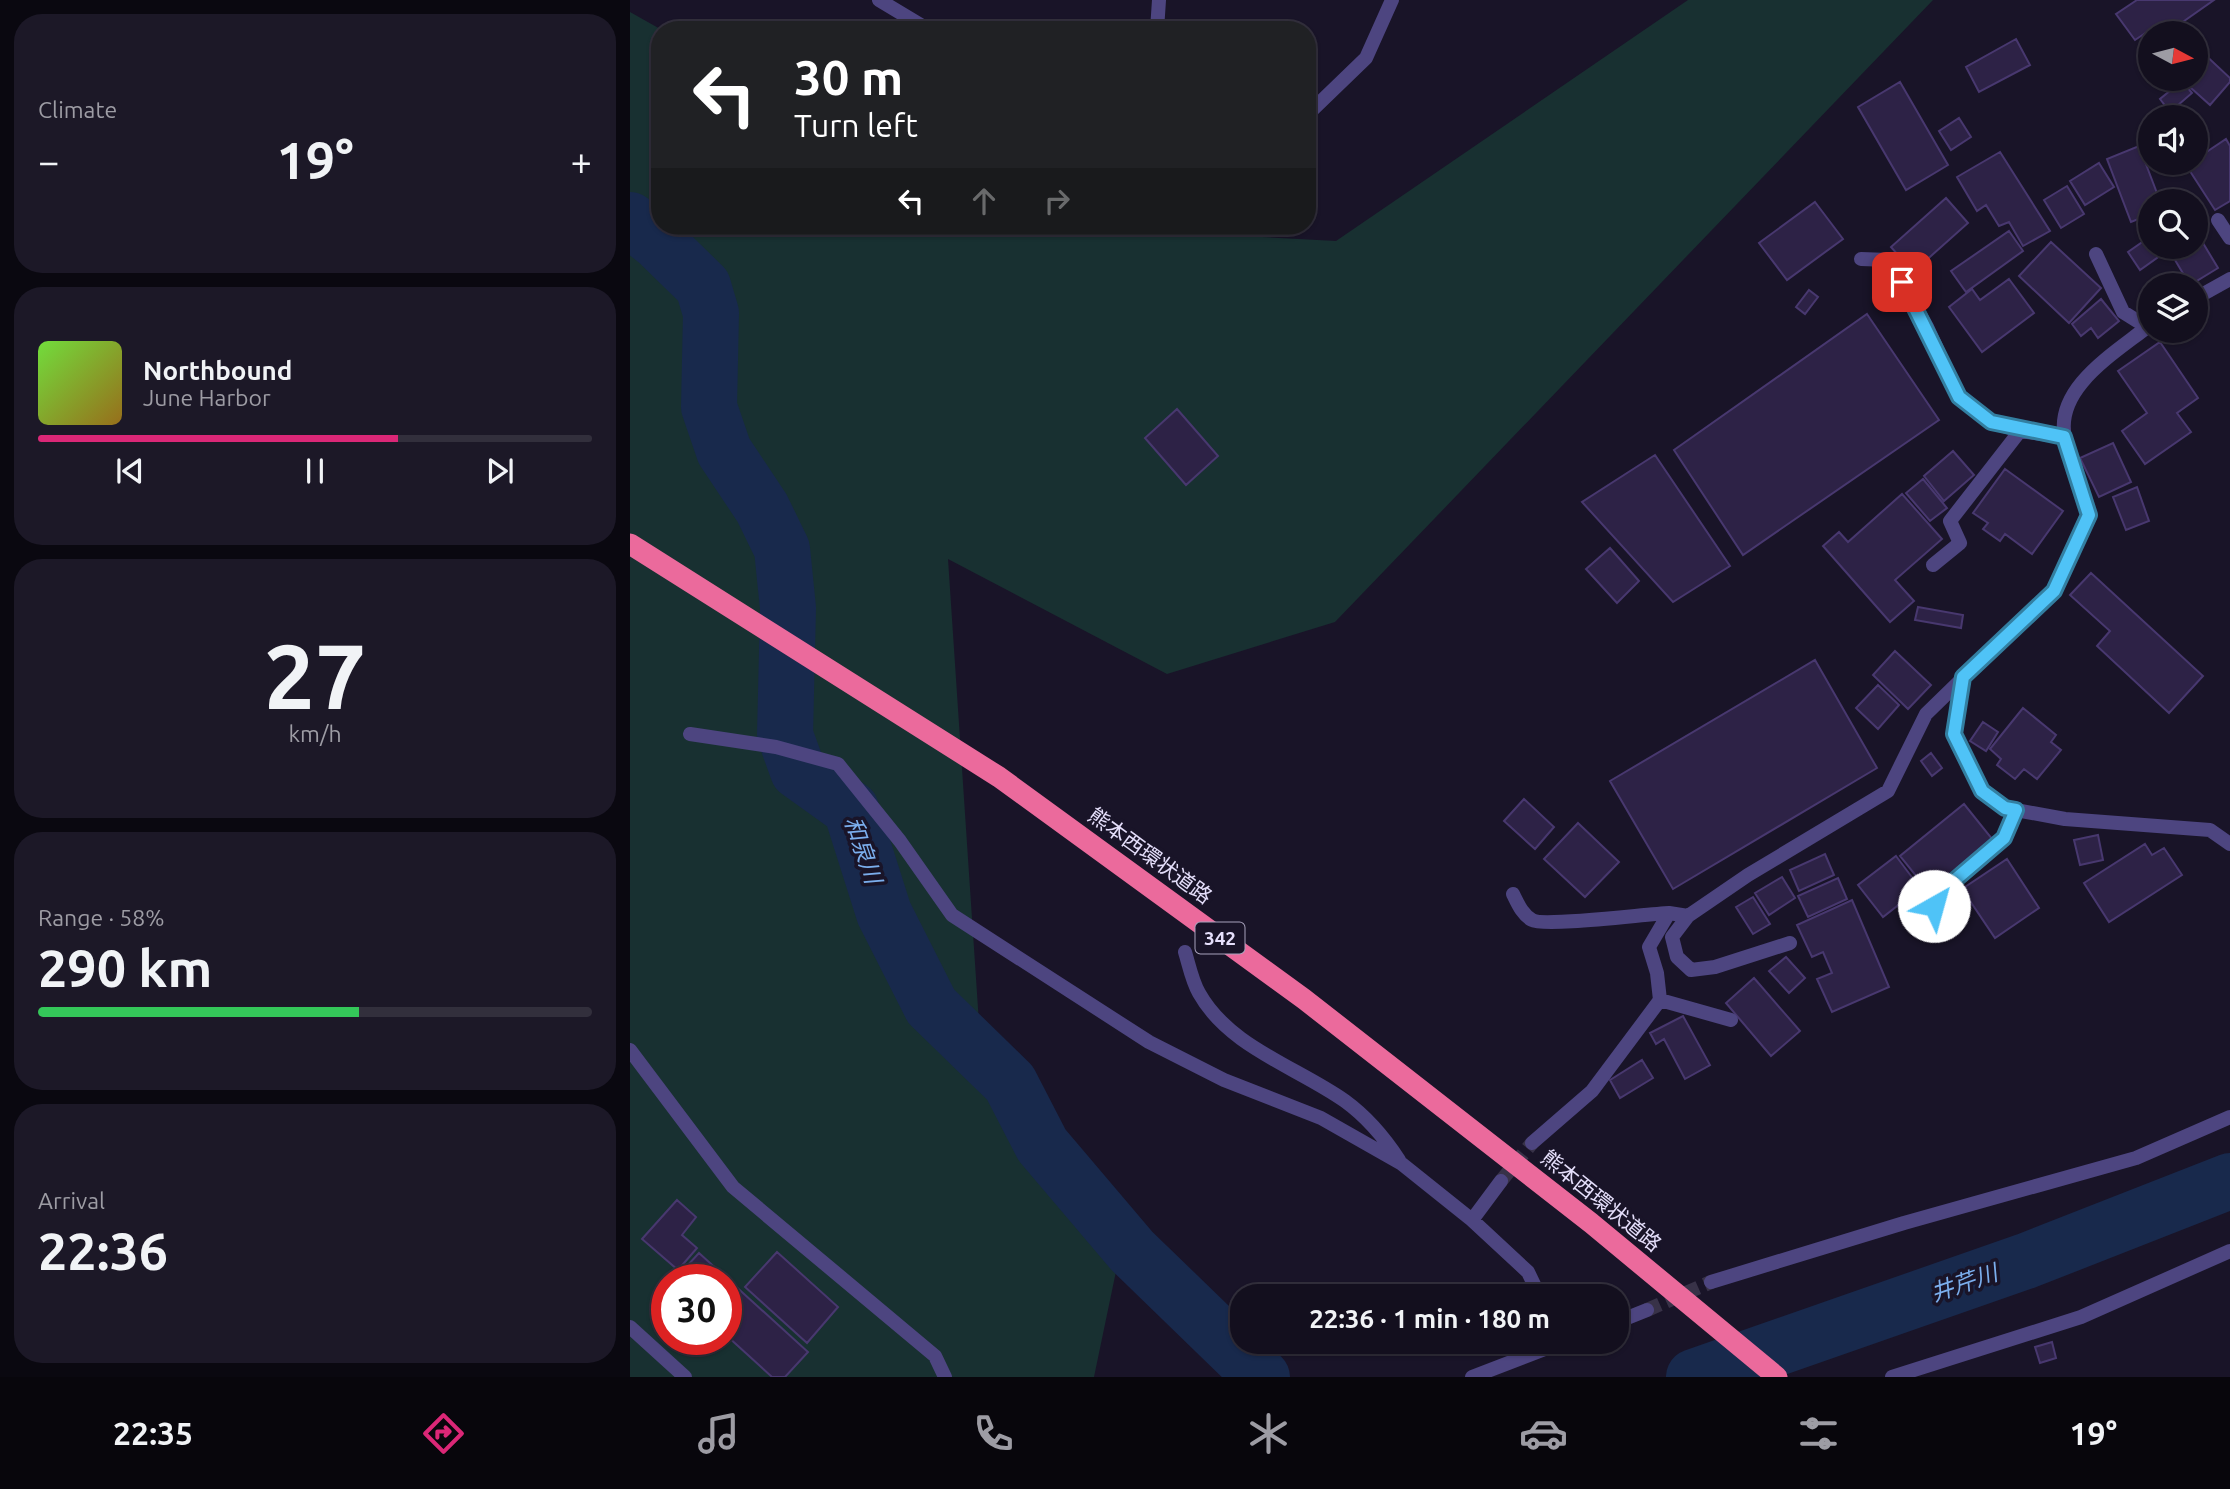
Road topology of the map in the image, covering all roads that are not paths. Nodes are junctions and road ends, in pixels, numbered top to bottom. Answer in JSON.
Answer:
{"nodes":[{"id":1,"x":878,"y":0,"type":"edge"},
{"id":2,"x":1159,"y":0,"type":"edge"},
{"id":3,"x":1392,"y":0,"type":"edge"},
{"id":4,"x":914,"y":21,"type":"edge"},
{"id":5,"x":1158,"y":21,"type":"edge"},
{"id":6,"x":1316,"y":106,"type":"edge"},
{"id":7,"x":2218,"y":220,"type":"dead end"},
{"id":8,"x":2230,"y":238,"type":"edge"},
{"id":9,"x":2096,"y":254,"type":"dead end"},
{"id":10,"x":1861,"y":258,"type":"dead end"},
{"id":11,"x":2230,"y":279,"type":"edge"},
{"id":12,"x":2208,"y":291,"type":"edge"},
{"id":13,"x":2138,"y":320,"type":"edge"},
{"id":14,"x":2138,"y":335,"type":"edge"},
{"id":15,"x":2020,"y":430,"type":"junction"},
{"id":16,"x":2064,"y":437,"type":"junction"},
{"id":17,"x":630,"y":544,"type":"edge"},
{"id":18,"x":1933,"y":565,"type":"dead end"},
{"id":19,"x":1963,"y":677,"type":"junction"},
{"id":20,"x":690,"y":734,"type":"dead end"},
{"id":21,"x":2016,"y":810,"type":"junction"},
{"id":22,"x":2230,"y":844,"type":"edge"},
{"id":23,"x":1513,"y":894,"type":"dead end"},
{"id":24,"x":1934,"y":906,"type":"dead end"},
{"id":25,"x":1668,"y":913,"type":"junction"},
{"id":26,"x":1688,"y":916,"type":"junction"},
{"id":27,"x":1790,"y":943,"type":"dead end"},
{"id":28,"x":1185,"y":952,"type":"dead end"},
{"id":29,"x":1660,"y":1000,"type":"junction"},
{"id":30,"x":1731,"y":1020,"type":"dead end"},
{"id":31,"x":630,"y":1050,"type":"edge"},
{"id":32,"x":2230,"y":1117,"type":"edge"},
{"id":33,"x":1532,"y":1143,"type":"tunnel mouth"},
{"id":34,"x":1402,"y":1164,"type":"junction"},
{"id":35,"x":1501,"y":1181,"type":"tunnel mouth"},
{"id":36,"x":1472,"y":1220,"type":"junction"},
{"id":37,"x":2230,"y":1251,"type":"edge"},
{"id":38,"x":1711,"y":1282,"type":"tunnel mouth"},
{"id":39,"x":1534,"y":1284,"type":"edge"},
{"id":40,"x":1647,"y":1310,"type":"tunnel mouth"},
{"id":41,"x":1629,"y":1317,"type":"edge"},
{"id":42,"x":630,"y":1328,"type":"edge"},
{"id":43,"x":1530,"y":1354,"type":"edge"},
{"id":44,"x":685,"y":1377,"type":"edge"},
{"id":45,"x":945,"y":1377,"type":"edge"},
{"id":46,"x":1472,"y":1377,"type":"edge"},
{"id":47,"x":1777,"y":1377,"type":"edge"},
{"id":48,"x":1892,"y":1377,"type":"edge"}],
"edges":[{"from":1,"to":4,"type":"street"},
{"from":2,"to":5,"type":"street"},
{"from":3,"to":6,"type":"street"},
{"from":7,"to":8,"type":"street"},
{"from":9,"to":13,"type":"street"},
{"from":10,"to":15,"type":"street"},
{"from":11,"to":12,"type":"street"},
{"from":14,"to":16,"type":"street"},
{"from":15,"to":16,"type":"street"},
{"from":15,"to":18,"type":"street"},
{"from":16,"to":19,"type":"street"},
{"from":17,"to":47,"type":"highway","name":"熊本西環状道路","number":"342","bridge":true},
{"from":19,"to":21,"type":"street"},
{"from":19,"to":26,"type":"street"},
{"from":20,"to":34,"type":"street"},
{"from":21,"to":22,"type":"street"},
{"from":21,"to":24,"type":"street"},
{"from":23,"to":25,"type":"street"},
{"from":25,"to":26,"type":"street"},
{"from":25,"to":29,"type":"street"},
{"from":26,"to":27,"type":"street"},
{"from":28,"to":34,"type":"street"},
{"from":29,"to":30,"type":"street"},
{"from":29,"to":33,"type":"street"},
{"from":31,"to":45,"type":"street"},
{"from":32,"to":38,"type":"street"},
{"from":34,"to":36,"type":"street"},
{"from":35,"to":36,"type":"street"},
{"from":36,"to":39,"type":"street"},
{"from":37,"to":48,"type":"street"},
{"from":40,"to":41,"type":"street"},
{"from":42,"to":44,"type":"street"},
{"from":43,"to":46,"type":"street"}]}
